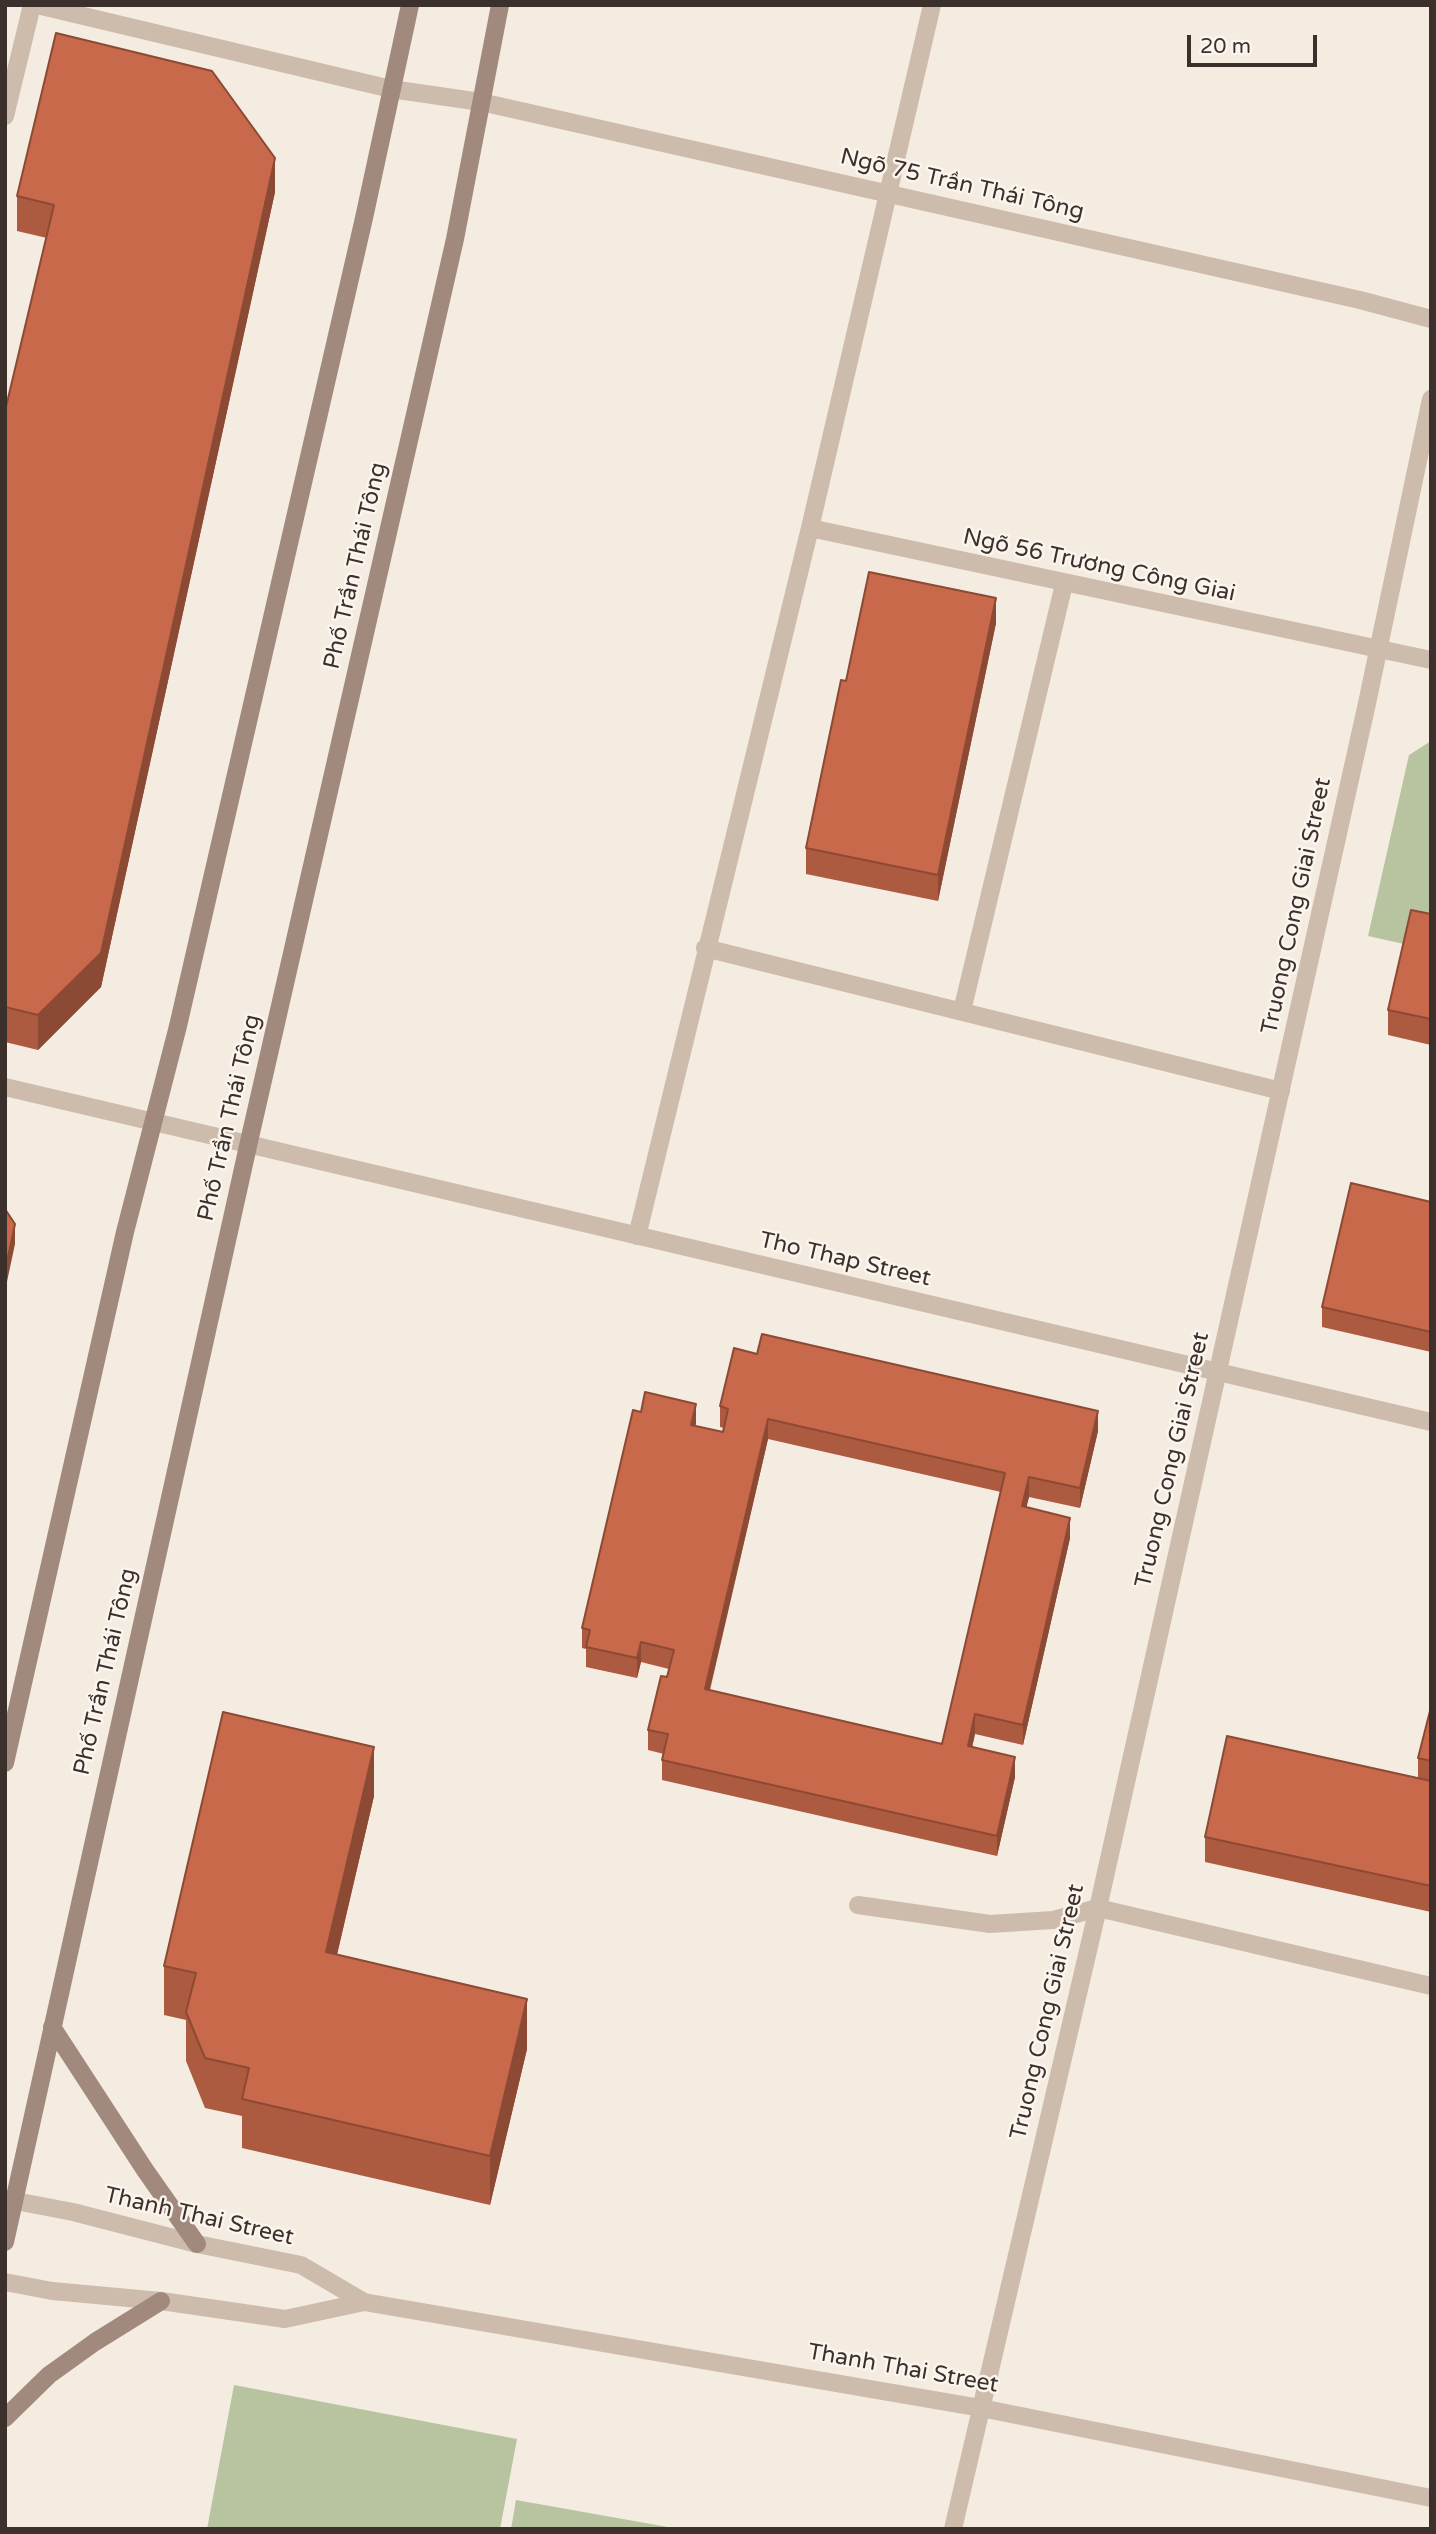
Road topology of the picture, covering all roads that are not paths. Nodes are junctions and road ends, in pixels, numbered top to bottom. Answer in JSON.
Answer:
{"nodes":[{"id":1,"x":34,"y":5,"type":"edge"},
{"id":2,"x":410,"y":5,"type":"edge"},
{"id":3,"x":500,"y":5,"type":"edge"},
{"id":4,"x":932,"y":5,"type":"edge"},
{"id":5,"x":391,"y":89,"type":"junction"},
{"id":6,"x":481,"y":102,"type":"junction"},
{"id":7,"x":5,"y":116,"type":"edge"},
{"id":8,"x":887,"y":194,"type":"junction"},
{"id":9,"x":1431,"y":318,"type":"edge"},
{"id":10,"x":1431,"y":399,"type":"edge"},
{"id":11,"x":810,"y":528,"type":"junction"},
{"id":12,"x":1064,"y":584,"type":"junction"},
{"id":13,"x":1378,"y":648,"type":"junction"},
{"id":14,"x":1431,"y":660,"type":"edge"},
{"id":15,"x":705,"y":948,"type":"junction"},
{"id":16,"x":962,"y":1011,"type":"junction"},
{"id":17,"x":5,"y":1087,"type":"edge"},
{"id":18,"x":1281,"y":1091,"type":"junction"},
{"id":19,"x":153,"y":1122,"type":"junction"},
{"id":20,"x":248,"y":1146,"type":"junction"},
{"id":21,"x":636,"y":1236,"type":"junction"},
{"id":22,"x":1217,"y":1373,"type":"junction"},
{"id":23,"x":1431,"y":1422,"type":"edge"},
{"id":24,"x":5,"y":1763,"type":"edge"},
{"id":25,"x":858,"y":1905,"type":"dead end"},
{"id":26,"x":1098,"y":1908,"type":"junction"},
{"id":27,"x":1431,"y":1986,"type":"edge"},
{"id":28,"x":52,"y":2027,"type":"junction"},
{"id":29,"x":10,"y":2200,"type":"edge"},
{"id":30,"x":5,"y":2242,"type":"edge"},
{"id":31,"x":197,"y":2244,"type":"junction"},
{"id":32,"x":5,"y":2282,"type":"edge"},
{"id":33,"x":161,"y":2301,"type":"junction"},
{"id":34,"x":364,"y":2302,"type":"junction"},
{"id":35,"x":981,"y":2408,"type":"junction"},
{"id":36,"x":5,"y":2418,"type":"edge"},
{"id":37,"x":1431,"y":2498,"type":"edge"},
{"id":38,"x":953,"y":2529,"type":"edge"}],
"edges":[{"from":1,"to":5,"type":"street","name":"Ngõ 75 Trần Thái Tông"},
{"from":1,"to":7,"type":"street"},
{"from":2,"to":5,"type":"main road"},
{"from":3,"to":6,"type":"main road","name":"Phố Trần Thái Tông"},
{"from":4,"to":8,"type":"street"},
{"from":5,"to":6,"type":"street","name":"Ngõ 75 Trần Thái Tông"},
{"from":5,"to":19,"type":"main road"},
{"from":6,"to":8,"type":"street","name":"Ngõ 75 Trần Thái Tông"},
{"from":6,"to":20,"type":"main road","name":"Phố Trần Thái Tông"},
{"from":8,"to":9,"type":"street","name":"Ngõ 75 Trần Thái Tông"},
{"from":8,"to":11,"type":"street"},
{"from":10,"to":13,"type":"street","name":"Truong Cong Giai Street"},
{"from":11,"to":12,"type":"street","name":"Ngõ 56 Trương Công Giai"},
{"from":11,"to":15,"type":"street"},
{"from":12,"to":13,"type":"street","name":"Ngõ 56 Trương Công Giai"},
{"from":12,"to":16,"type":"street"},
{"from":13,"to":14,"type":"street","name":"Ngõ 56 Trương Công Giai"},
{"from":13,"to":18,"type":"street","name":"Truong Cong Giai Street"},
{"from":15,"to":16,"type":"street"},
{"from":15,"to":21,"type":"street"},
{"from":16,"to":18,"type":"street"},
{"from":17,"to":19,"type":"street","name":"Tho Thap Street"},
{"from":18,"to":22,"type":"street","name":"Truong Cong Giai Street"},
{"from":19,"to":20,"type":"street","name":"Tho Thap Street"},
{"from":19,"to":24,"type":"main road"},
{"from":20,"to":21,"type":"street","name":"Tho Thap Street"},
{"from":20,"to":28,"type":"main road","name":"Phố Trần Thái Tông"},
{"from":21,"to":22,"type":"street","name":"Tho Thap Street"},
{"from":22,"to":23,"type":"street","name":"Tho Thap Street"},
{"from":22,"to":26,"type":"street","name":"Truong Cong Giai Street"},
{"from":25,"to":26,"type":"street"},
{"from":26,"to":27,"type":"street"},
{"from":26,"to":35,"type":"street","name":"Truong Cong Giai Street"},
{"from":28,"to":29,"type":"main road","name":"Phố Trần Thái Tông"},
{"from":28,"to":31,"type":"main road"},
{"from":29,"to":30,"type":"main road","name":"Phố Trần Thái Tông"},
{"from":29,"to":31,"type":"street","name":"Thanh Thai Street"},
{"from":31,"to":34,"type":"street","name":"Thanh Thai Street"},
{"from":32,"to":33,"type":"street","name":"Thanh Thai Street"},
{"from":33,"to":34,"type":"street","name":"Thanh Thai Street"},
{"from":33,"to":36,"type":"main road"},
{"from":34,"to":35,"type":"street","name":"Thanh Thai Street"},
{"from":35,"to":37,"type":"street","name":"Thanh Thai Street"},
{"from":35,"to":38,"type":"street","name":"Truong Cong Giai Street"}]}
